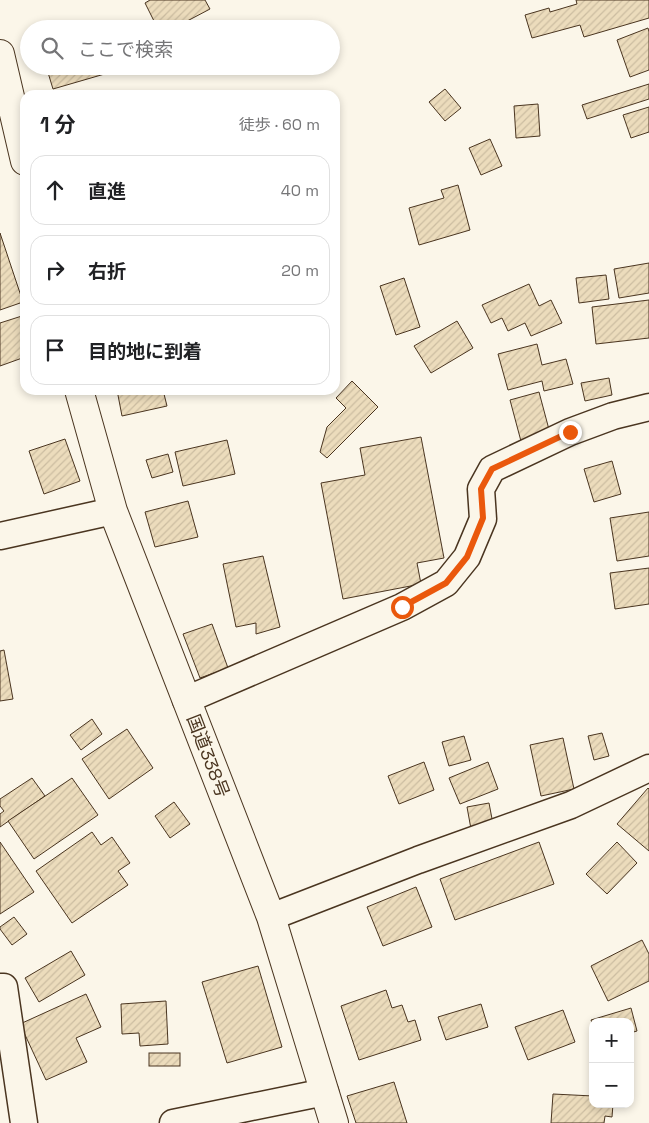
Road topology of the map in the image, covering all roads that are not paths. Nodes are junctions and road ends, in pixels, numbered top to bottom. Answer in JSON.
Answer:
{"nodes":[{"id":1,"x":0,"y":54,"type":"edge"},
{"id":2,"x":20,"y":140,"type":"edge"},
{"id":3,"x":80,"y":395,"type":"edge"},
{"id":4,"x":649,"y":407,"type":"edge"},
{"id":5,"x":113,"y":511,"type":"junction"},
{"id":6,"x":0,"y":536,"type":"edge"},
{"id":7,"x":186,"y":700,"type":"junction"},
{"id":8,"x":649,"y":768,"type":"edge"},
{"id":9,"x":271,"y":917,"type":"junction"},
{"id":10,"x":0,"y":987,"type":"edge"},
{"id":11,"x":325,"y":1092,"type":"junction"},
{"id":12,"x":24,"y":1123,"type":"edge"},
{"id":13,"x":173,"y":1123,"type":"edge"},
{"id":14,"x":334,"y":1123,"type":"edge"}],
"edges":[{"from":1,"to":2,"type":"highway"},
{"from":3,"to":5,"type":"highway","name":"国道338号"},
{"from":4,"to":7,"type":"street"},
{"from":5,"to":6,"type":"street"},
{"from":5,"to":7,"type":"highway","name":"国道338号"},
{"from":7,"to":9,"type":"highway","name":"国道338号"},
{"from":8,"to":9,"type":"street"},
{"from":9,"to":11,"type":"highway","name":"国道338号"},
{"from":10,"to":12,"type":"street"},
{"from":11,"to":13,"type":"street"},
{"from":11,"to":14,"type":"highway","name":"国道338号"}]}
